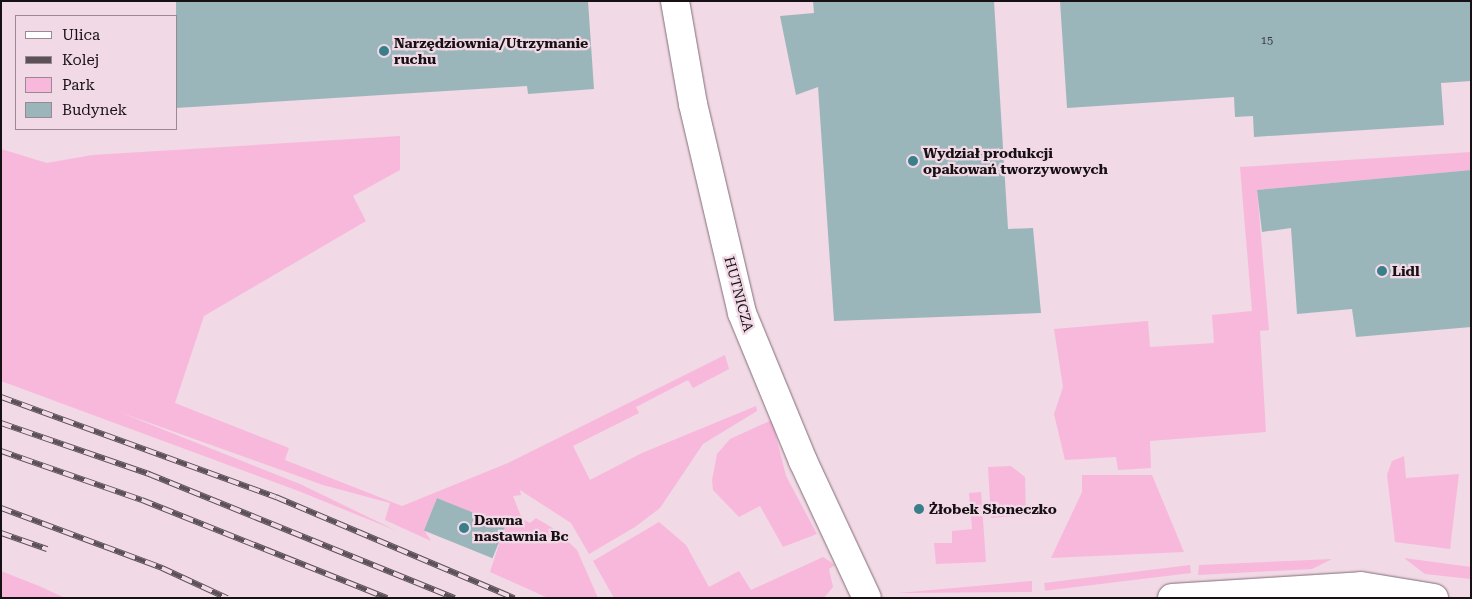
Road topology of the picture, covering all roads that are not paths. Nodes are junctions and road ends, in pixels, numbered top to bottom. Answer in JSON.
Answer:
{"nodes":[{"id":1,"x":675,"y":1,"type":"edge"},
{"id":2,"x":867,"y":598,"type":"edge"},
{"id":3,"x":1172,"y":598,"type":"edge"},
{"id":4,"x":1434,"y":598,"type":"edge"}],
"edges":[{"from":1,"to":2,"type":"street","name":"HUTNICZA"},
{"from":3,"to":4,"type":"street"}]}
